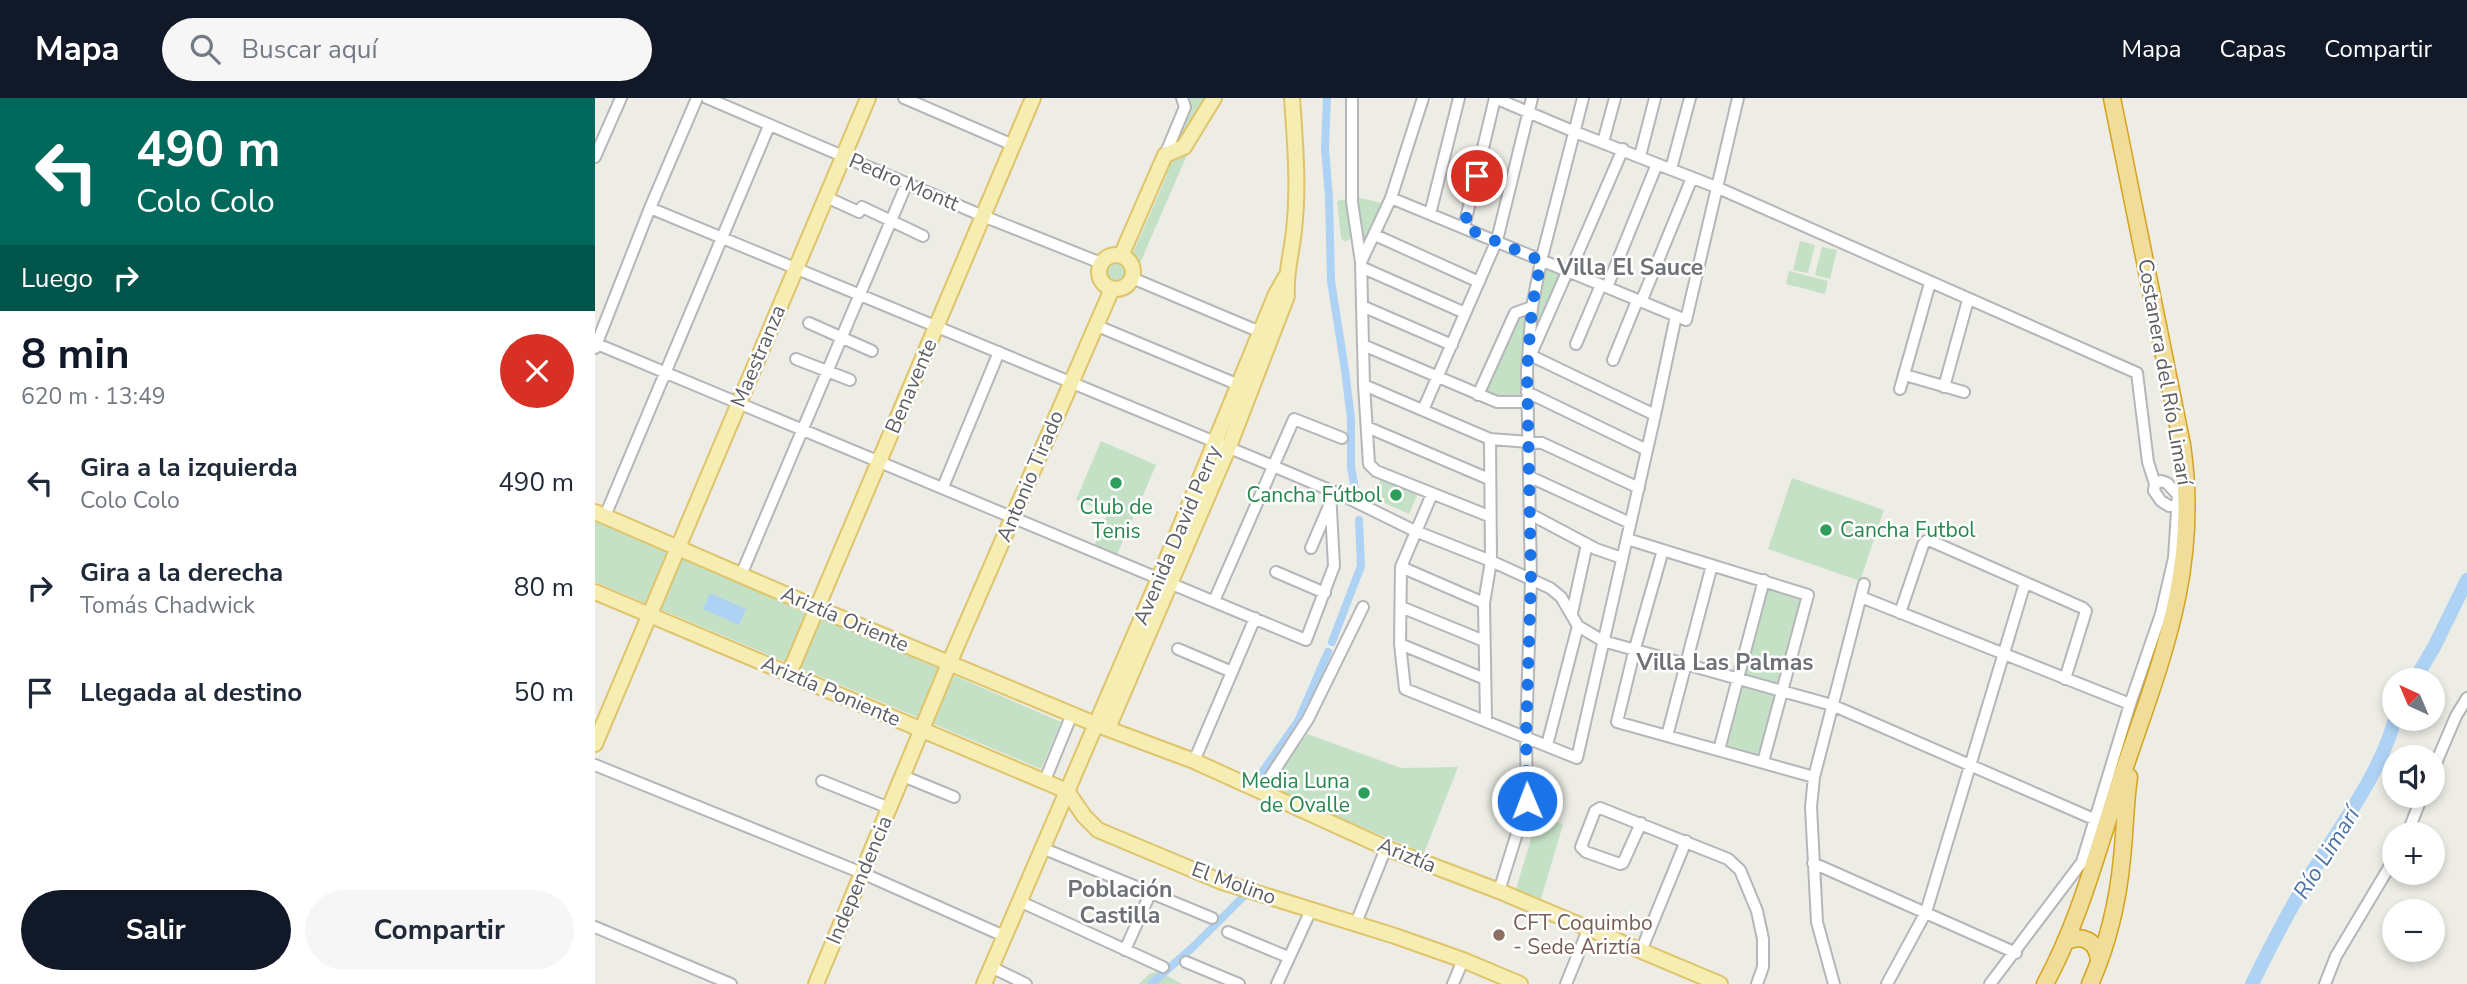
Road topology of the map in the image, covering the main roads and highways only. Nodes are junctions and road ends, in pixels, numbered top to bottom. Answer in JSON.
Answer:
{"nodes":[{"id":1,"x":868,"y":98,"type":"edge"},
{"id":2,"x":1033,"y":98,"type":"edge"},
{"id":3,"x":1214,"y":98,"type":"edge"},
{"id":4,"x":1292,"y":98,"type":"edge"},
{"id":5,"x":2112,"y":98,"type":"edge"},
{"id":6,"x":1121,"y":256,"type":"junction"},
{"id":7,"x":1112,"y":289,"type":"junction"},
{"id":8,"x":1266,"y":335,"type":"junction"},
{"id":9,"x":1222,"y":446,"type":"junction"},
{"id":10,"x":600,"y":514,"type":"edge"},
{"id":11,"x":677,"y":547,"type":"junction"},
{"id":12,"x":595,"y":592,"type":"edge"},
{"id":13,"x":817,"y":608,"type":"junction"},
{"id":14,"x":649,"y":614,"type":"junction"},
{"id":15,"x":950,"y":663,"type":"junction"},
{"id":16,"x":789,"y":674,"type":"junction"},
{"id":17,"x":1102,"y":726,"type":"junction"},
{"id":18,"x":2139,"y":726,"type":"junction"},
{"id":19,"x":922,"y":730,"type":"junction"},
{"id":20,"x":595,"y":744,"type":"edge"},
{"id":21,"x":1067,"y":791,"type":"junction"},
{"id":22,"x":1060,"y":807,"type":"junction"},
{"id":23,"x":1082,"y":813,"type":"junction"},
{"id":24,"x":1358,"y":918,"type":"road end"},
{"id":25,"x":1395,"y":936,"type":"junction"},
{"id":26,"x":2065,"y":942,"type":"junction"},
{"id":27,"x":2099,"y":960,"type":"junction"},
{"id":28,"x":1496,"y":980,"type":"edge"},
{"id":29,"x":816,"y":984,"type":"edge"},
{"id":30,"x":984,"y":984,"type":"edge"},
{"id":31,"x":1520,"y":984,"type":"edge"},
{"id":32,"x":1720,"y":984,"type":"edge"},
{"id":33,"x":2045,"y":984,"type":"edge"},
{"id":34,"x":2090,"y":984,"type":"edge"}],
"edges":[{"from":1,"to":11,"type":"main road","name":"Maestranza"},
{"from":2,"to":13,"type":"main road","name":"Benavente"},
{"from":3,"to":6,"type":"main road"},
{"from":4,"to":8,"type":"main road","name":"Avenida David Perry"},
{"from":5,"to":18,"type":"highway","name":"Costanera del Río Limarí"},
{"from":6,"to":7,"type":"main road"},
{"from":6,"to":7,"type":"main road"},
{"from":7,"to":15,"type":"main road","name":"Antonio Tirado"},
{"from":8,"to":9,"type":"main road","name":"Avenida David Perry"},
{"from":8,"to":9,"type":"main road","name":"Avenida David Perry"},
{"from":9,"to":17,"type":"main road","name":"Avenida David Perry"},
{"from":10,"to":11,"type":"main road","name":"Ariztía Oriente"},
{"from":11,"to":13,"type":"main road","name":"Ariztía Oriente"},
{"from":11,"to":14,"type":"main road","name":"Maestranza"},
{"from":12,"to":14,"type":"main road","name":"Ariztía Poniente"},
{"from":13,"to":15,"type":"main road","name":"Ariztía Oriente"},
{"from":13,"to":16,"type":"main road","name":"Benavente"},
{"from":14,"to":16,"type":"main road","name":"Ariztía Poniente"},
{"from":14,"to":20,"type":"main road","name":"Maestranza"},
{"from":15,"to":17,"type":"main road","name":"Ariztía Oriente"},
{"from":15,"to":19,"type":"main road","name":"Independencia"},
{"from":16,"to":19,"type":"main road","name":"Ariztía Poniente"},
{"from":17,"to":21,"type":"main road","name":"Avenida David Perry"},
{"from":17,"to":32,"type":"main road","name":"Ariztía"},
{"from":18,"to":26,"type":"highway","name":"Costanera del Río Limarí"},
{"from":18,"to":27,"type":"highway","name":"Costanera del Río Limarí"},
{"from":19,"to":21,"type":"main road","name":"Ariztía Poniente"},
{"from":19,"to":29,"type":"main road","name":"Independencia"},
{"from":21,"to":22,"type":"main road","name":"Avenida David Perry"},
{"from":21,"to":23,"type":"main road","name":"El Molino"},
{"from":22,"to":23,"type":"main road","name":"El Molino"},
{"from":22,"to":30,"type":"main road","name":"Avenida David Perry"},
{"from":23,"to":25,"type":"main road","name":"El Molino"},
{"from":24,"to":25,"type":"main road","name":"El Molino"},
{"from":25,"to":28,"type":"main road","name":"El Molino"},
{"from":26,"to":27,"type":"highway"},
{"from":26,"to":33,"type":"highway","name":"Costanera del Río Limarí"},
{"from":27,"to":34,"type":"highway","name":"Costanera del Río Limarí"},
{"from":28,"to":31,"type":"main road","name":"El Molino"}]}
